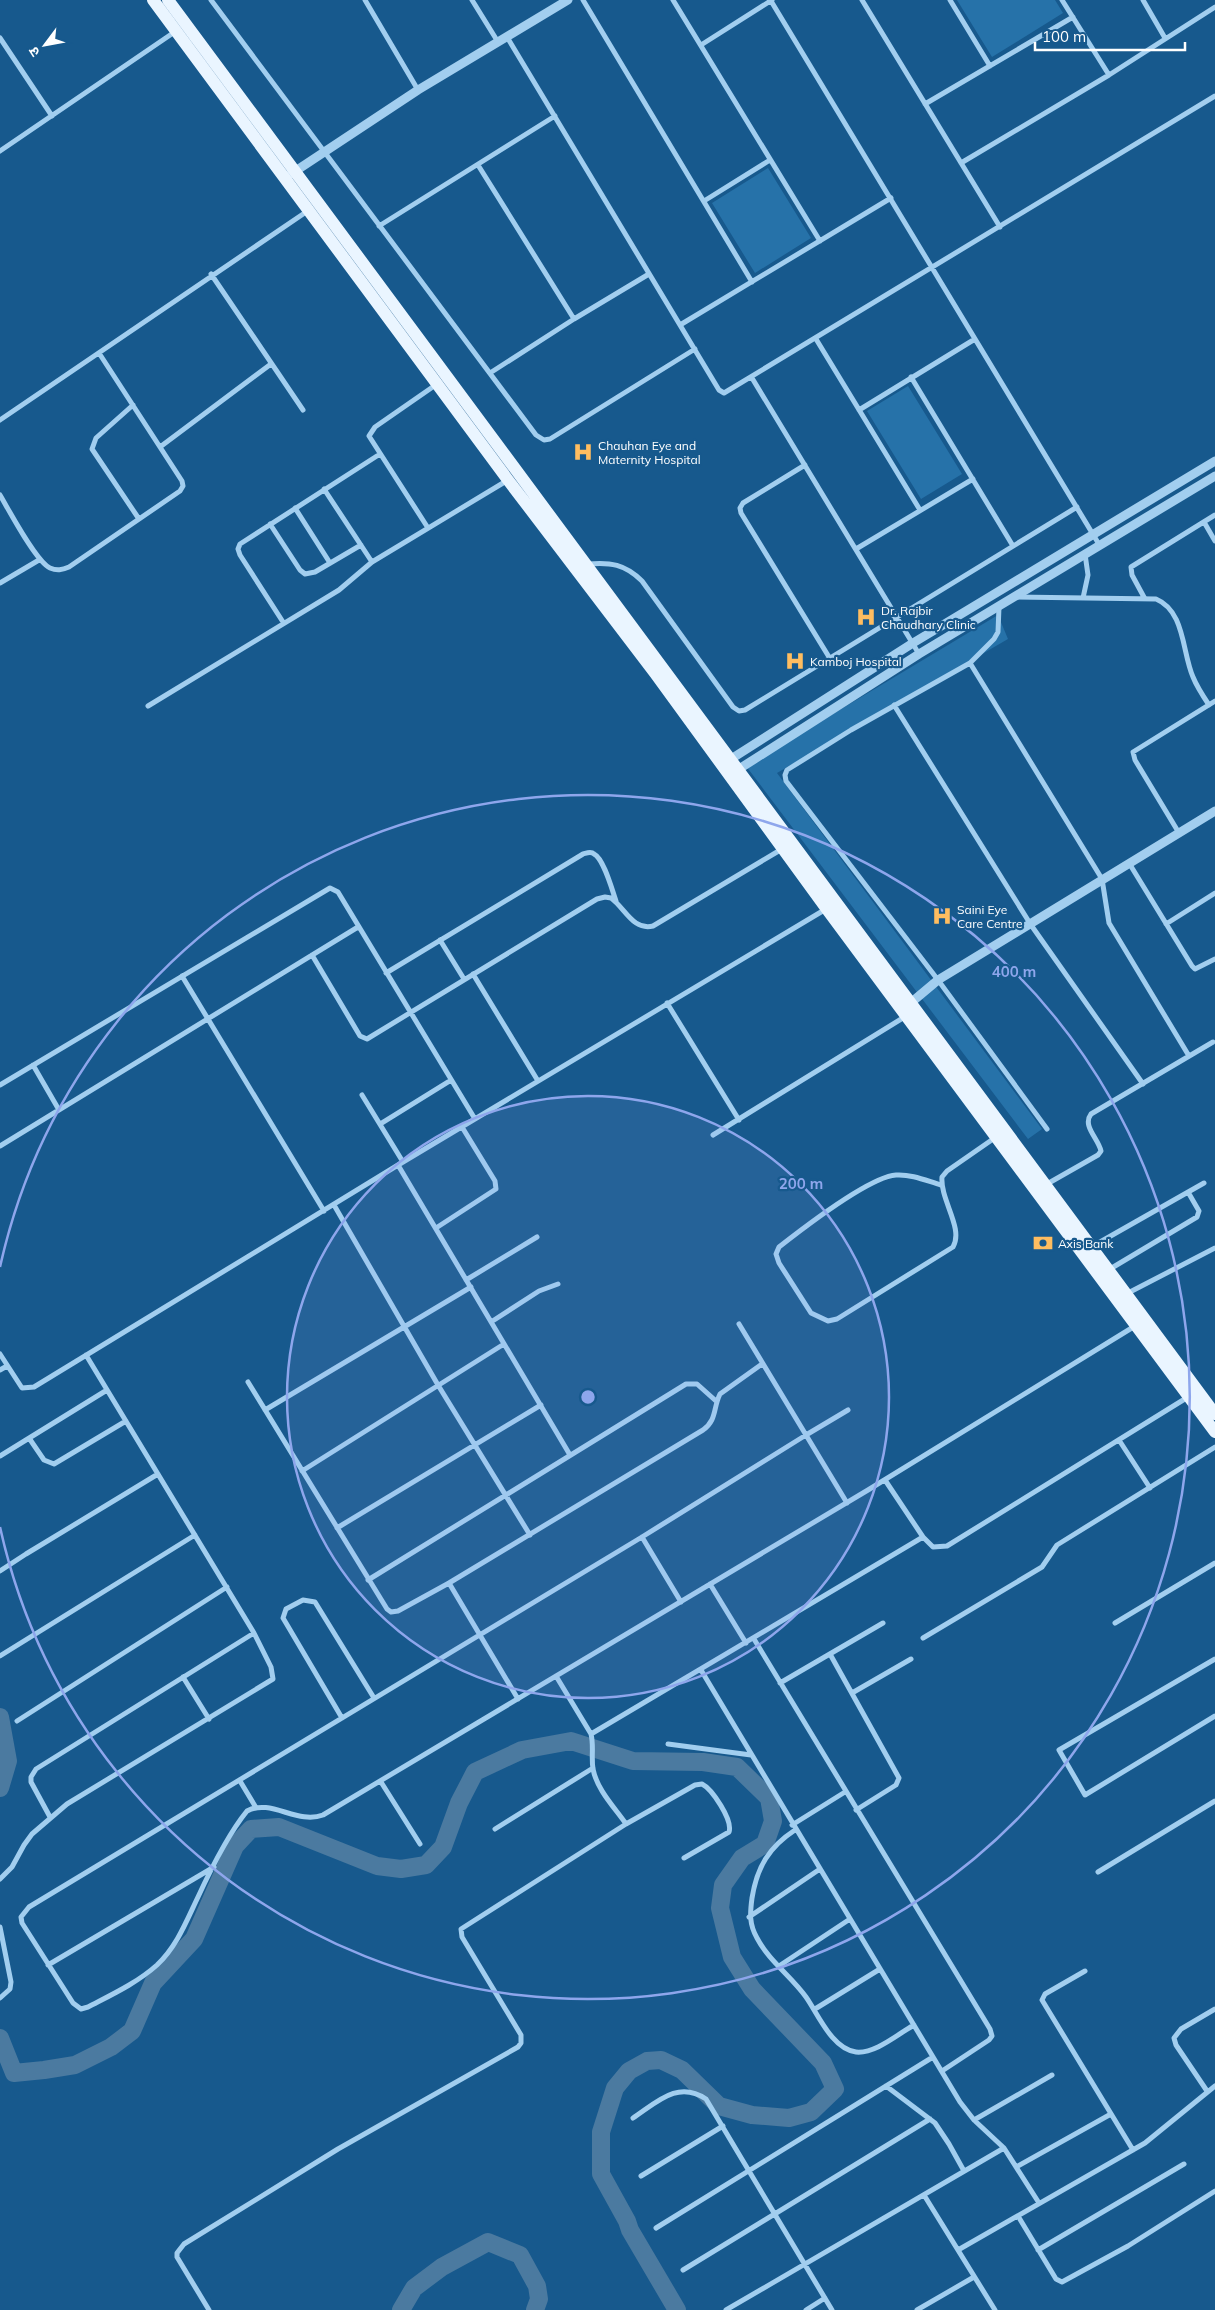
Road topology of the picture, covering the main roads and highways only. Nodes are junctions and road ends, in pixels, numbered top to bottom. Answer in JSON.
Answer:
{"nodes":[{"id":1,"x":153,"y":0,"type":"edge"},
{"id":2,"x":168,"y":0,"type":"edge"},
{"id":3,"x":290,"y":175,"type":"junction"},
{"id":4,"x":732,"y":766,"type":"junction"},
{"id":5,"x":906,"y":1010,"type":"junction"},
{"id":6,"x":1215,"y":1414,"type":"edge"},
{"id":7,"x":1215,"y":1432,"type":"edge"}],
"edges":[{"from":1,"to":3,"type":"main road"},
{"from":2,"to":3,"type":"main road"},
{"from":3,"to":4,"type":"main road"},
{"from":3,"to":4,"type":"main road"},
{"from":4,"to":5,"type":"main road"},
{"from":4,"to":5,"type":"main road"},
{"from":5,"to":6,"type":"main road"},
{"from":5,"to":7,"type":"main road"}]}
